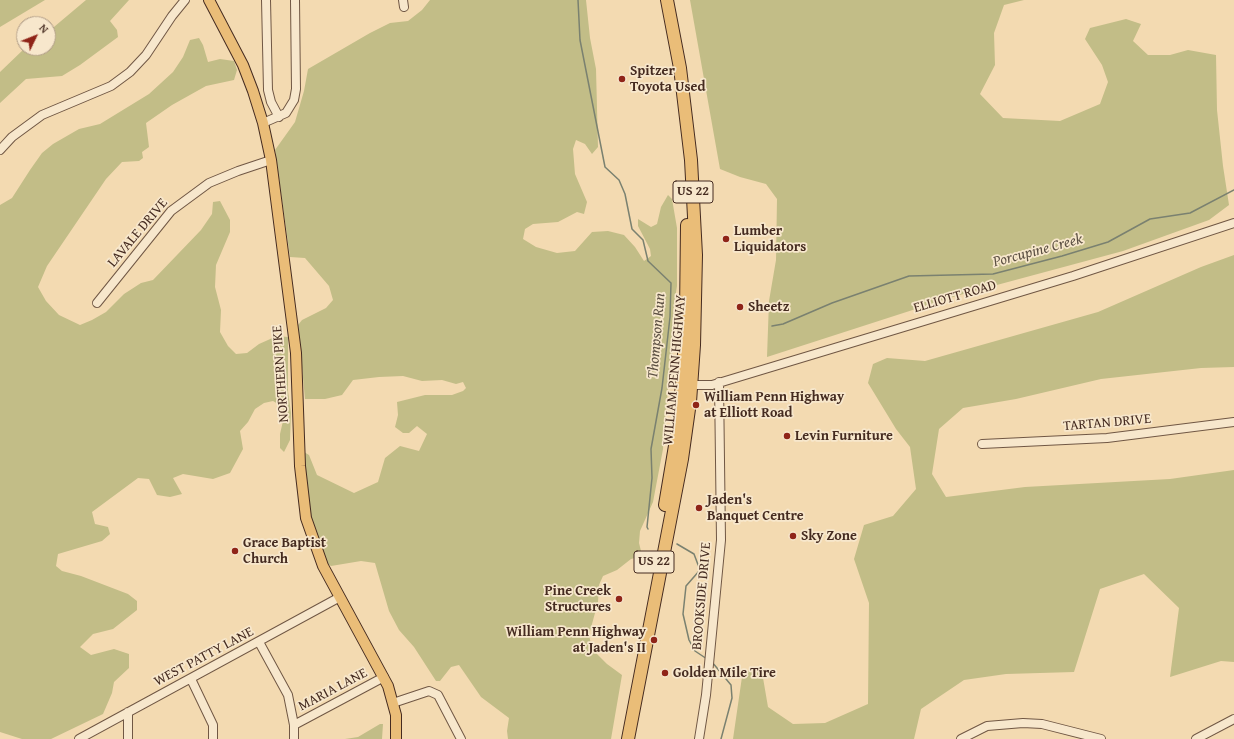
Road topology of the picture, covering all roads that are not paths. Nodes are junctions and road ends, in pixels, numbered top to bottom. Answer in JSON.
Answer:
{"nodes":[{"id":1,"x":185,"y":0,"type":"edge"},
{"id":2,"x":210,"y":0,"type":"edge"},
{"id":3,"x":295,"y":0,"type":"edge"},
{"id":4,"x":660,"y":0,"type":"edge"},
{"id":5,"x":667,"y":0,"type":"edge"},
{"id":6,"x":265,"y":1,"type":"edge"},
{"id":7,"x":279,"y":117,"type":"junction"},
{"id":8,"x":263,"y":123,"type":"junction"},
{"id":9,"x":0,"y":150,"type":"edge"},
{"id":10,"x":270,"y":160,"type":"junction"},
{"id":11,"x":1234,"y":223,"type":"edge"},
{"id":12,"x":97,"y":303,"type":"dead end"},
{"id":13,"x":719,"y":382,"type":"junction"},
{"id":14,"x":687,"y":385,"type":"junction"},
{"id":15,"x":1234,"y":422,"type":"edge"},
{"id":16,"x":982,"y":444,"type":"dead end"},
{"id":17,"x":340,"y":597,"type":"junction"},
{"id":18,"x":259,"y":642,"type":"junction"},
{"id":19,"x":384,"y":677,"type":"junction"},
{"id":20,"x":191,"y":679,"type":"junction"},
{"id":21,"x":393,"y":703,"type":"junction"},
{"id":22,"x":128,"y":712,"type":"junction"},
{"id":23,"x":1234,"y":719,"type":"edge"},
{"id":24,"x":294,"y":725,"type":"junction"},
{"id":25,"x":79,"y":739,"type":"edge"},
{"id":26,"x":128,"y":739,"type":"edge"},
{"id":27,"x":213,"y":739,"type":"edge"},
{"id":28,"x":294,"y":739,"type":"edge"},
{"id":29,"x":396,"y":739,"type":"edge"},
{"id":30,"x":460,"y":739,"type":"edge"},
{"id":31,"x":621,"y":739,"type":"edge"},
{"id":32,"x":628,"y":739,"type":"edge"},
{"id":33,"x":698,"y":739,"type":"edge"},
{"id":34,"x":961,"y":739,"type":"edge"},
{"id":35,"x":1101,"y":739,"type":"edge"},
{"id":36,"x":1196,"y":739,"type":"edge"}],
"edges":[{"from":1,"to":9,"type":"street"},
{"from":2,"to":8,"type":"main road","name":"NORTHERN PIKE"},
{"from":3,"to":7,"type":"street"},
{"from":4,"to":14,"type":"highway","name":"WILLIAM PENN HIGHWAY","number":"US 22"},
{"from":5,"to":14,"type":"highway","name":"WILLIAM PENN HIGHWAY","number":"US 22"},
{"from":6,"to":7,"type":"street"},
{"from":7,"to":8,"type":"street"},
{"from":8,"to":10,"type":"main road","name":"NORTHERN PIKE"},
{"from":10,"to":12,"type":"street","name":"LAVALE DRIVE"},
{"from":10,"to":17,"type":"main road","name":"NORTHERN PIKE"},
{"from":11,"to":13,"type":"street","name":"ELLIOTT ROAD"},
{"from":13,"to":14,"type":"street","name":"ELLIOTT ROAD"},
{"from":13,"to":33,"type":"street","name":"BROOKSIDE DRIVE"},
{"from":14,"to":31,"type":"highway","name":"WILLIAM PENN HIGHWAY","number":"US 22"},
{"from":14,"to":32,"type":"highway","name":"WILLIAM PENN HIGHWAY","number":"US 22"},
{"from":15,"to":16,"type":"street","name":"TARTAN DRIVE"},
{"from":17,"to":18,"type":"street","name":"WEST PATTY LANE"},
{"from":17,"to":19,"type":"main road","name":"NORTHERN PIKE"},
{"from":18,"to":20,"type":"street","name":"WEST PATTY LANE"},
{"from":18,"to":24,"type":"street"},
{"from":19,"to":21,"type":"main road","name":"NORTHERN PIKE"},
{"from":19,"to":24,"type":"street","name":"MARIA LANE"},
{"from":20,"to":22,"type":"street","name":"WEST PATTY LANE"},
{"from":20,"to":27,"type":"street"},
{"from":21,"to":29,"type":"main road","name":"NORTHERN PIKE"},
{"from":21,"to":30,"type":"street"},
{"from":22,"to":25,"type":"street","name":"WEST PATTY LANE"},
{"from":22,"to":26,"type":"street"},
{"from":23,"to":36,"type":"street"},
{"from":24,"to":28,"type":"street"},
{"from":34,"to":35,"type":"street"}]}
